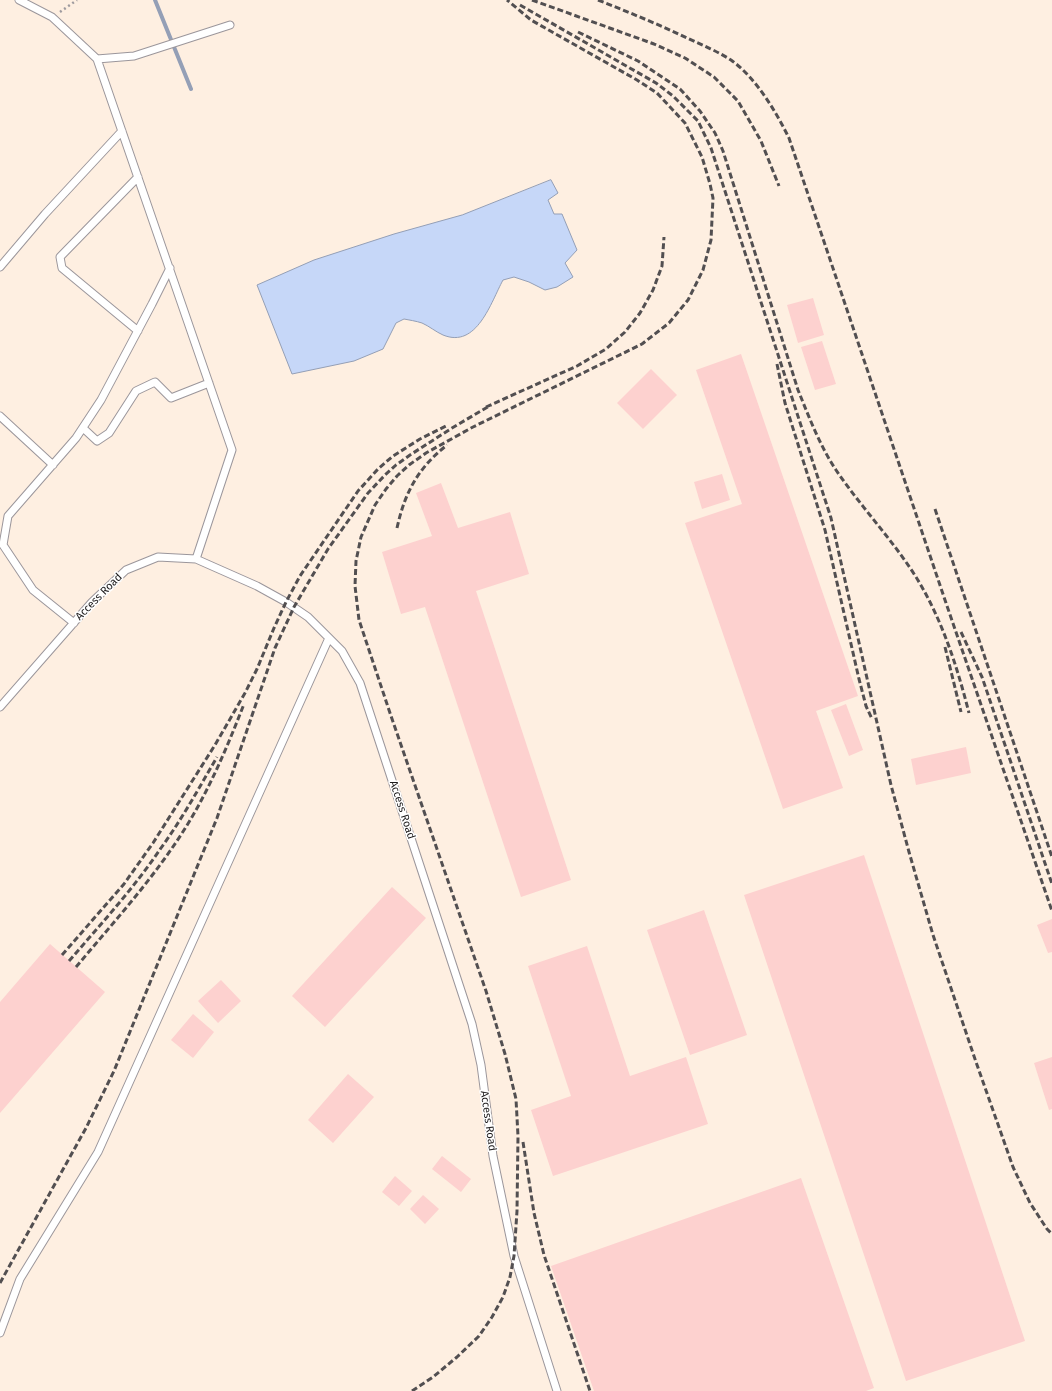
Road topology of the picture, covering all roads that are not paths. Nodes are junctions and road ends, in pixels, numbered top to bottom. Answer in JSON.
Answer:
{"nodes":[{"id":1,"x":19,"y":0,"type":"edge"},
{"id":2,"x":230,"y":25,"type":"dead end"},
{"id":3,"x":97,"y":59,"type":"junction"},
{"id":4,"x":122,"y":131,"type":"junction"},
{"id":5,"x":138,"y":177,"type":"junction"},
{"id":6,"x":0,"y":267,"type":"edge"},
{"id":7,"x":170,"y":268,"type":"junction"},
{"id":8,"x":138,"y":331,"type":"junction"},
{"id":9,"x":209,"y":383,"type":"junction"},
{"id":10,"x":0,"y":416,"type":"edge"},
{"id":11,"x":83,"y":428,"type":"junction"},
{"id":12,"x":53,"y":465,"type":"junction"},
{"id":13,"x":196,"y":559,"type":"junction"},
{"id":14,"x":74,"y":623,"type":"junction"},
{"id":15,"x":329,"y":638,"type":"junction"},
{"id":16,"x":0,"y":707,"type":"edge"},
{"id":17,"x":0,"y":1333,"type":"edge"},
{"id":18,"x":557,"y":1391,"type":"edge"}],
"edges":[{"from":1,"to":3,"type":"lane"},
{"from":2,"to":3,"type":"lane"},
{"from":3,"to":4,"type":"lane"},
{"from":4,"to":5,"type":"lane"},
{"from":4,"to":6,"type":"lane"},
{"from":5,"to":7,"type":"lane"},
{"from":5,"to":8,"type":"lane"},
{"from":7,"to":8,"type":"lane"},
{"from":7,"to":9,"type":"lane"},
{"from":8,"to":11,"type":"lane"},
{"from":9,"to":11,"type":"lane"},
{"from":9,"to":13,"type":"lane"},
{"from":10,"to":12,"type":"lane"},
{"from":11,"to":12,"type":"lane"},
{"from":12,"to":14,"type":"lane"},
{"from":13,"to":14,"type":"lane","name":"Access Road"},
{"from":13,"to":15,"type":"lane","name":"Access Road"},
{"from":14,"to":16,"type":"lane","name":"Access Road"},
{"from":15,"to":17,"type":"lane"},
{"from":15,"to":18,"type":"lane","name":"Access Road"}]}
